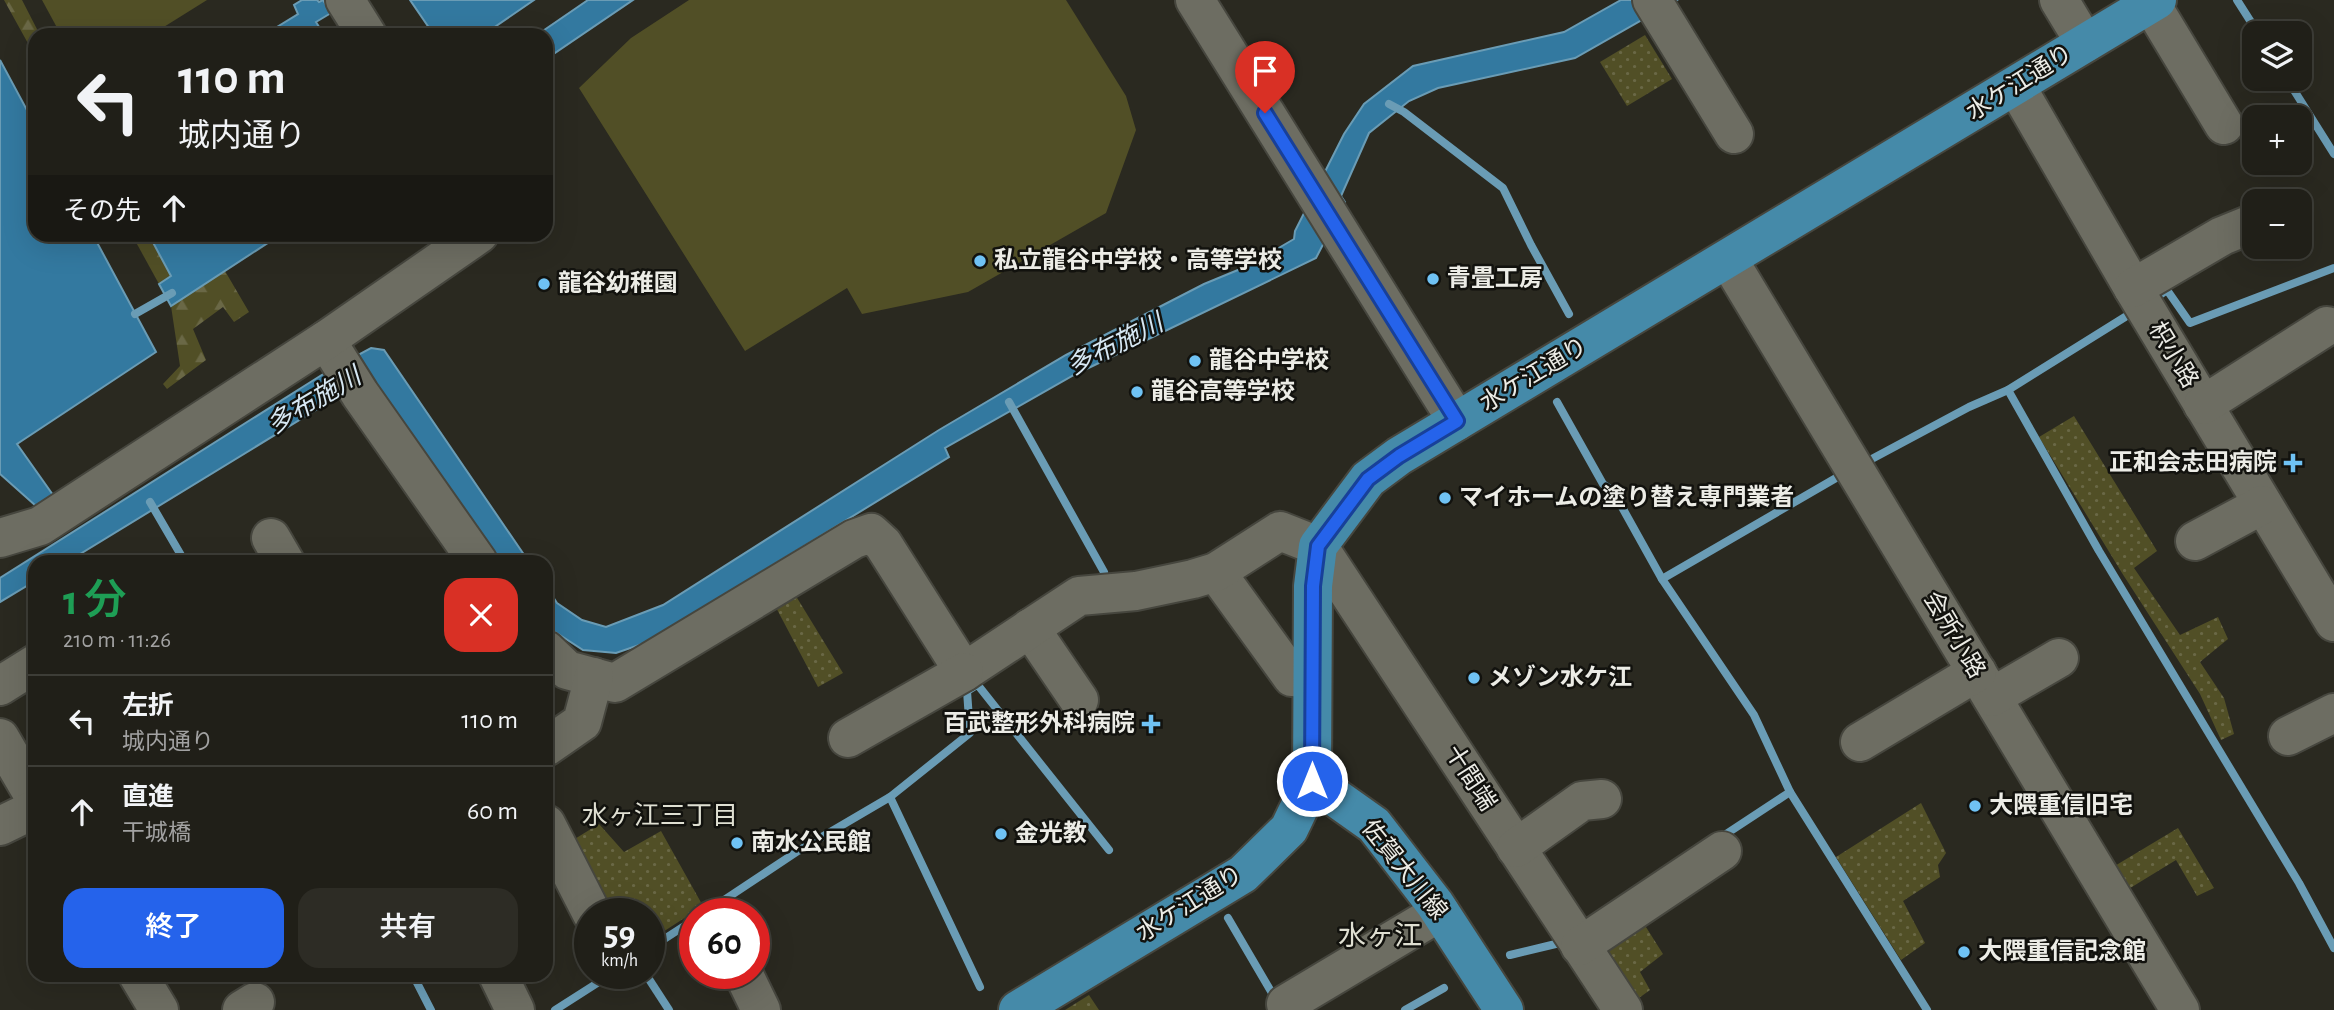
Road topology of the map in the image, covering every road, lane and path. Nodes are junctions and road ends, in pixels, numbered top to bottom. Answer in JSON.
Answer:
{"nodes":[{"id":1,"x":345,"y":0,"type":"edge"},
{"id":2,"x":1195,"y":0,"type":"edge"},
{"id":3,"x":2059,"y":0,"type":"edge"},
{"id":4,"x":2154,"y":2,"type":"edge"},
{"id":5,"x":1658,"y":11,"type":"edge"},
{"id":6,"x":363,"y":28,"type":"edge"},
{"id":7,"x":2085,"y":43,"type":"junction"},
{"id":8,"x":2016,"y":86,"type":"junction"},
{"id":9,"x":2224,"y":125,"type":"dead end"},
{"id":10,"x":1734,"y":134,"type":"dead end"},
{"id":11,"x":2242,"y":228,"type":"edge"},
{"id":12,"x":471,"y":242,"type":"edge"},
{"id":13,"x":1728,"y":260,"type":"junction"},
{"id":14,"x":2133,"y":288,"type":"junction"},
{"id":15,"x":2327,"y":326,"type":"dead end"},
{"id":16,"x":341,"y":364,"type":"junction"},
{"id":17,"x":2203,"y":405,"type":"junction"},
{"id":18,"x":1457,"y":421,"type":"junction"},
{"id":19,"x":2262,"y":505,"type":"junction"},
{"id":20,"x":0,"y":538,"type":"edge"},
{"id":21,"x":2195,"y":541,"type":"dead end"},
{"id":22,"x":1318,"y":546,"type":"junction"},
{"id":23,"x":473,"y":555,"type":"edge"},
{"id":24,"x":1216,"y":572,"type":"junction"},
{"id":25,"x":2334,"y":622,"type":"edge"},
{"id":26,"x":1036,"y":638,"type":"junction"},
{"id":27,"x":553,"y":657,"type":"edge"},
{"id":28,"x":2059,"y":658,"type":"dead end"},
{"id":29,"x":28,"y":668,"type":"edge"},
{"id":30,"x":964,"y":672,"type":"junction"},
{"id":31,"x":594,"y":677,"type":"junction"},
{"id":32,"x":1312,"y":678,"type":"junction"},
{"id":33,"x":1984,"y":685,"type":"junction"},
{"id":34,"x":0,"y":686,"type":"edge"},
{"id":35,"x":1079,"y":700,"type":"dead end"},
{"id":36,"x":2334,"y":713,"type":"edge"},
{"id":37,"x":2288,"y":736,"type":"dead end"},
{"id":38,"x":0,"y":738,"type":"edge"},
{"id":39,"x":848,"y":738,"type":"dead end"},
{"id":40,"x":1859,"y":740,"type":"dead end"},
{"id":41,"x":553,"y":742,"type":"edge"},
{"id":42,"x":1312,"y":781,"type":"junction"},
{"id":43,"x":28,"y":786,"type":"edge"},
{"id":44,"x":1602,"y":799,"type":"dead end"},
{"id":45,"x":28,"y":812,"type":"edge"},
{"id":46,"x":0,"y":826,"type":"edge"},
{"id":47,"x":553,"y":838,"type":"edge"},
{"id":48,"x":1516,"y":848,"type":"junction"},
{"id":49,"x":1722,"y":851,"type":"dead end"},
{"id":50,"x":584,"y":898,"type":"edge"},
{"id":51,"x":1440,"y":912,"type":"junction"},
{"id":52,"x":1580,"y":946,"type":"junction"},
{"id":53,"x":142,"y":982,"type":"edge"},
{"id":54,"x":501,"y":982,"type":"edge"},
{"id":55,"x":751,"y":989,"type":"edge"},
{"id":56,"x":1286,"y":1004,"type":"dead end"},
{"id":57,"x":159,"y":1010,"type":"edge"},
{"id":58,"x":515,"y":1010,"type":"edge"},
{"id":59,"x":761,"y":1010,"type":"edge"},
{"id":60,"x":1018,"y":1010,"type":"edge"},
{"id":61,"x":1504,"y":1010,"type":"edge"},
{"id":62,"x":1623,"y":1010,"type":"edge"},
{"id":63,"x":2180,"y":1010,"type":"edge"}],
"edges":[{"from":1,"to":6,"type":"street"},
{"from":2,"to":18,"type":"street"},
{"from":3,"to":7,"type":"street"},
{"from":4,"to":7,"type":"main road","name":"水ケ江通り"},
{"from":4,"to":9,"type":"street"},
{"from":5,"to":10,"type":"street"},
{"from":7,"to":8,"type":"main road","name":"水ケ江通り"},
{"from":8,"to":13,"type":"main road","name":"水ケ江通り"},
{"from":8,"to":14,"type":"street","name":"枳小路"},
{"from":11,"to":14,"type":"street"},
{"from":12,"to":16,"type":"street"},
{"from":13,"to":18,"type":"main road","name":"水ケ江通り"},
{"from":13,"to":33,"type":"street","name":"会所小路"},
{"from":14,"to":17,"type":"street","name":"枳小路"},
{"from":15,"to":17,"type":"street"},
{"from":16,"to":20,"type":"street"},
{"from":16,"to":23,"type":"street"},
{"from":17,"to":19,"type":"street","name":"枳小路"},
{"from":18,"to":22,"type":"main road","name":"水ケ江通り"},
{"from":19,"to":21,"type":"street"},
{"from":19,"to":25,"type":"street","name":"枳小路"},
{"from":22,"to":24,"type":"street"},
{"from":22,"to":32,"type":"main road","name":"水ケ江通り"},
{"from":22,"to":48,"type":"street","name":"十間端"},
{"from":24,"to":26,"type":"street"},
{"from":24,"to":32,"type":"street"},
{"from":26,"to":30,"type":"street"},
{"from":26,"to":35,"type":"street"},
{"from":27,"to":31,"type":"street"},
{"from":28,"to":33,"type":"street"},
{"from":29,"to":34,"type":"street"},
{"from":30,"to":31,"type":"street"},
{"from":30,"to":39,"type":"street"},
{"from":31,"to":41,"type":"street"},
{"from":32,"to":42,"type":"main road","name":"水ケ江通り"},
{"from":33,"to":40,"type":"street"},
{"from":33,"to":63,"type":"street","name":"会所小路"},
{"from":36,"to":37,"type":"street"},
{"from":38,"to":43,"type":"street"},
{"from":42,"to":51,"type":"main road","name":"佐賀大川線"},
{"from":42,"to":60,"type":"main road","name":"水ケ江通り"},
{"from":44,"to":48,"type":"street"},
{"from":45,"to":46,"type":"street"},
{"from":47,"to":50,"type":"street"},
{"from":48,"to":52,"type":"street","name":"十間端"},
{"from":49,"to":52,"type":"street"},
{"from":51,"to":56,"type":"street"},
{"from":51,"to":61,"type":"main road","name":"佐賀大川線"},
{"from":52,"to":62,"type":"street","name":"十間端"},
{"from":53,"to":57,"type":"street"},
{"from":54,"to":58,"type":"street"},
{"from":55,"to":59,"type":"street"}]}
